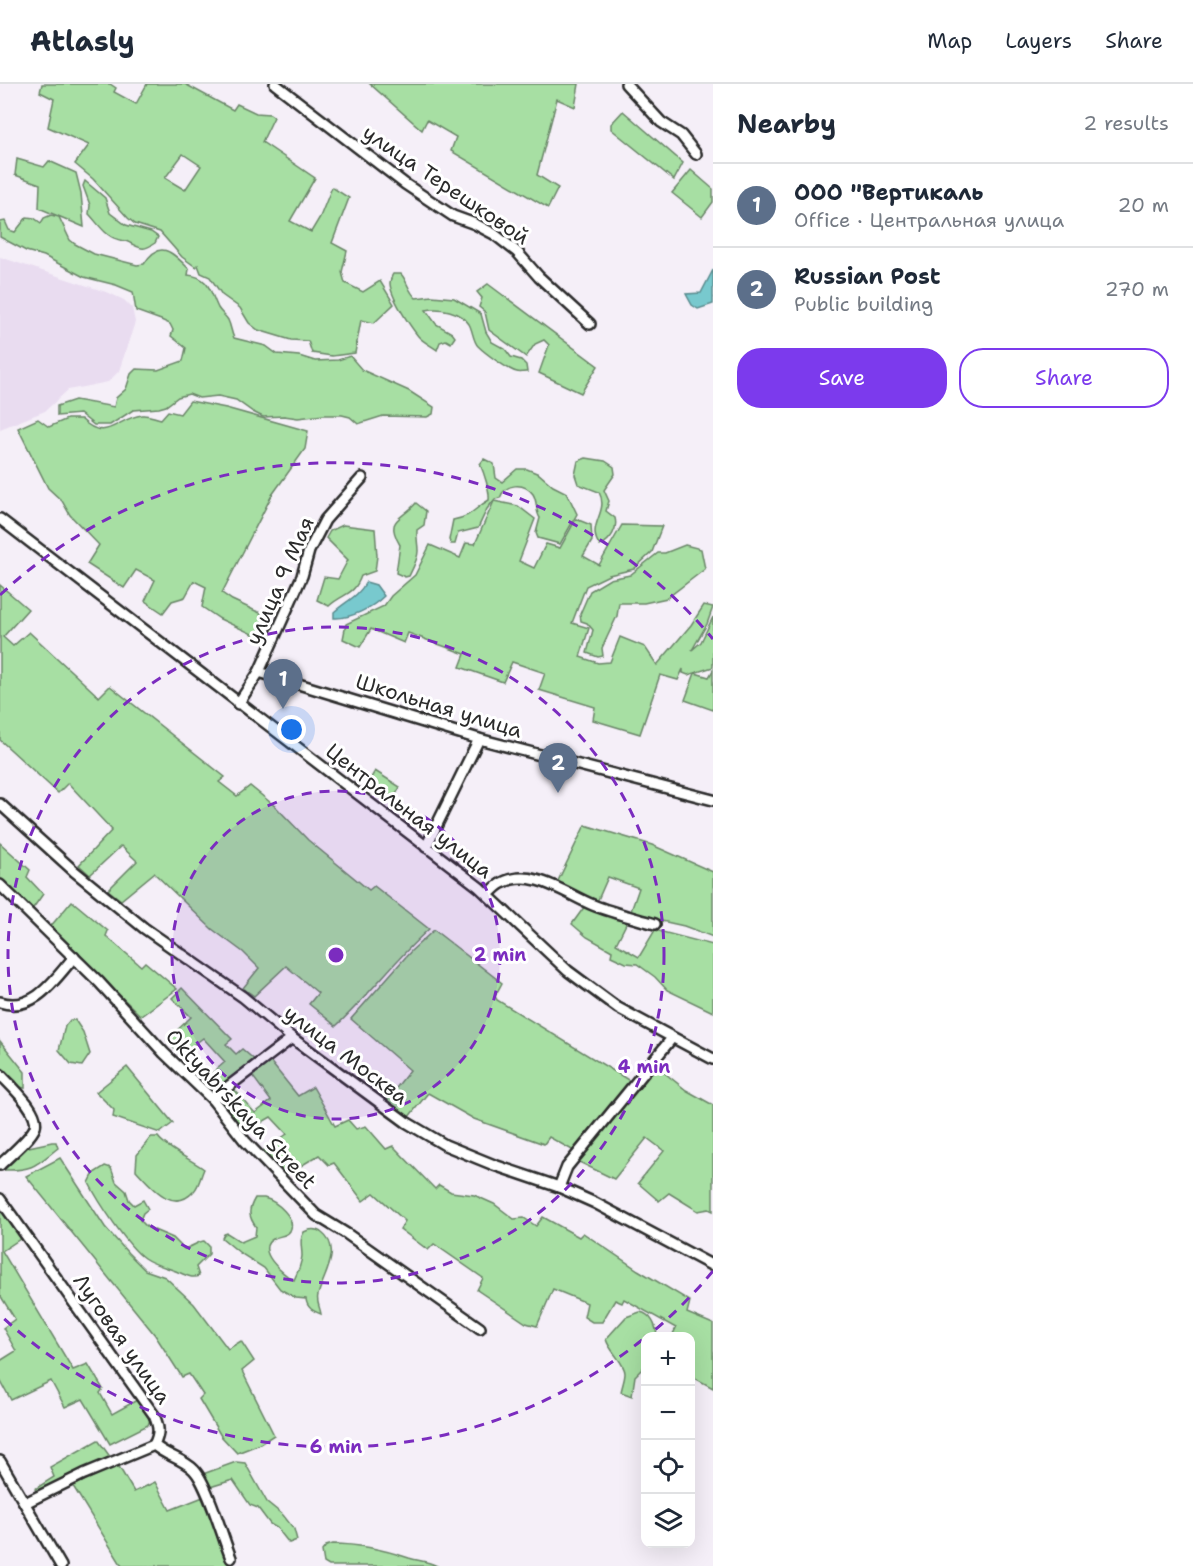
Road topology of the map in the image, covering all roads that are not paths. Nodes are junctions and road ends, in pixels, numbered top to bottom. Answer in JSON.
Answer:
{"nodes":[{"id":1,"x":275,"y":84,"type":"edge"},
{"id":2,"x":626,"y":84,"type":"edge"},
{"id":3,"x":696,"y":154,"type":"dead end"},
{"id":4,"x":590,"y":324,"type":"dead end"},
{"id":5,"x":362,"y":478,"type":"dead end"},
{"id":6,"x":0,"y":519,"type":"edge"},
{"id":7,"x":259,"y":672,"type":"junction"},
{"id":8,"x":238,"y":704,"type":"junction"},
{"id":9,"x":479,"y":739,"type":"junction"},
{"id":10,"x":713,"y":800,"type":"edge"},
{"id":11,"x":0,"y":804,"type":"edge"},
{"id":12,"x":426,"y":847,"type":"junction"},
{"id":13,"x":0,"y":885,"type":"edge"},
{"id":14,"x":488,"y":895,"type":"junction"},
{"id":15,"x":656,"y":924,"type":"dead end"},
{"id":16,"x":74,"y":957,"type":"junction"},
{"id":17,"x":0,"y":1002,"type":"edge"},
{"id":18,"x":292,"y":1038,"type":"junction"},
{"id":19,"x":672,"y":1038,"type":"junction"},
{"id":20,"x":713,"y":1059,"type":"edge"},
{"id":21,"x":0,"y":1074,"type":"edge"},
{"id":22,"x":212,"y":1099,"type":"junction"},
{"id":23,"x":0,"y":1165,"type":"edge"},
{"id":24,"x":559,"y":1187,"type":"junction"},
{"id":25,"x":0,"y":1199,"type":"edge"},
{"id":26,"x":713,"y":1266,"type":"edge"},
{"id":27,"x":480,"y":1328,"type":"dead end"},
{"id":28,"x":154,"y":1445,"type":"junction"},
{"id":29,"x":0,"y":1461,"type":"edge"},
{"id":30,"x":25,"y":1503,"type":"junction"},
{"id":31,"x":231,"y":1557,"type":"dead end"},
{"id":32,"x":61,"y":1566,"type":"edge"}],
"edges":[{"from":1,"to":4,"type":"street","name":"улица Терешковой"},
{"from":2,"to":3,"type":"street"},
{"from":5,"to":7,"type":"street","name":"улица 9 Мая"},
{"from":6,"to":8,"type":"street","name":"Центральная улица"},
{"from":7,"to":8,"type":"street","name":"улица 9 Мая"},
{"from":7,"to":9,"type":"street","name":"Школьная улица"},
{"from":8,"to":12,"type":"street","name":"Центральная улица"},
{"from":9,"to":10,"type":"street","name":"Школьная улица"},
{"from":9,"to":12,"type":"street"},
{"from":11,"to":18,"type":"street","name":"улица Москва"},
{"from":12,"to":14,"type":"street","name":"Центральная улица"},
{"from":13,"to":16,"type":"street","name":"Oktyabrskaya Street"},
{"from":14,"to":15,"type":"street"},
{"from":14,"to":19,"type":"street","name":"Центральная улица"},
{"from":16,"to":17,"type":"street"},
{"from":16,"to":22,"type":"street","name":"Oktyabrskaya Street"},
{"from":18,"to":22,"type":"street"},
{"from":18,"to":24,"type":"street","name":"улица Москва"},
{"from":19,"to":20,"type":"street","name":"Центральная улица"},
{"from":19,"to":24,"type":"street"},
{"from":21,"to":23,"type":"street"},
{"from":22,"to":27,"type":"street","name":"Oktyabrskaya Street"},
{"from":24,"to":26,"type":"street","name":"улица Москва"},
{"from":25,"to":28,"type":"street","name":"Луговая улица"},
{"from":28,"to":30,"type":"street"},
{"from":28,"to":31,"type":"street"},
{"from":29,"to":30,"type":"street"},
{"from":30,"to":32,"type":"street"}]}
